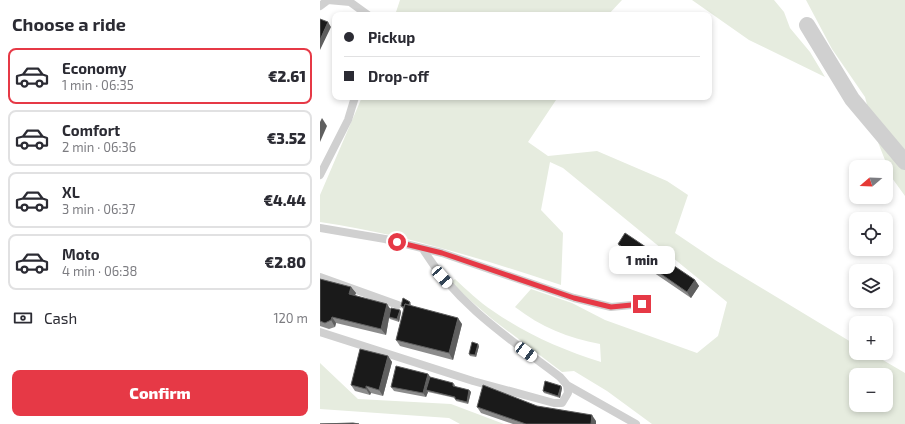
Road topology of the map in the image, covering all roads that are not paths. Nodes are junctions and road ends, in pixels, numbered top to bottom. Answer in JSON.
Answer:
{"nodes":[{"id":1,"x":320,"y":6,"type":"edge"},
{"id":2,"x":364,"y":12,"type":"edge"},
{"id":3,"x":807,"y":25,"type":"dead end"},
{"id":4,"x":354,"y":100,"type":"edge"},
{"id":5,"x":905,"y":162,"type":"edge"},
{"id":6,"x":320,"y":175,"type":"edge"},
{"id":7,"x":320,"y":228,"type":"edge"},
{"id":8,"x":423,"y":249,"type":"junction"},
{"id":9,"x":320,"y":277,"type":"edge"},
{"id":10,"x":642,"y":304,"type":"dead end"},
{"id":11,"x":398,"y":305,"type":"dead end"},
{"id":12,"x":320,"y":332,"type":"edge"},
{"id":13,"x":567,"y":385,"type":"junction"},
{"id":14,"x":636,"y":424,"type":"edge"}],
"edges":[{"from":1,"to":2,"type":"lane"},
{"from":3,"to":5,"type":"street"},
{"from":4,"to":6,"type":"lane"},
{"from":7,"to":8,"type":"lane"},
{"from":8,"to":10,"type":"lane"},
{"from":8,"to":13,"type":"lane"},
{"from":9,"to":11,"type":"lane"},
{"from":12,"to":13,"type":"lane"},
{"from":13,"to":14,"type":"lane"}]}
